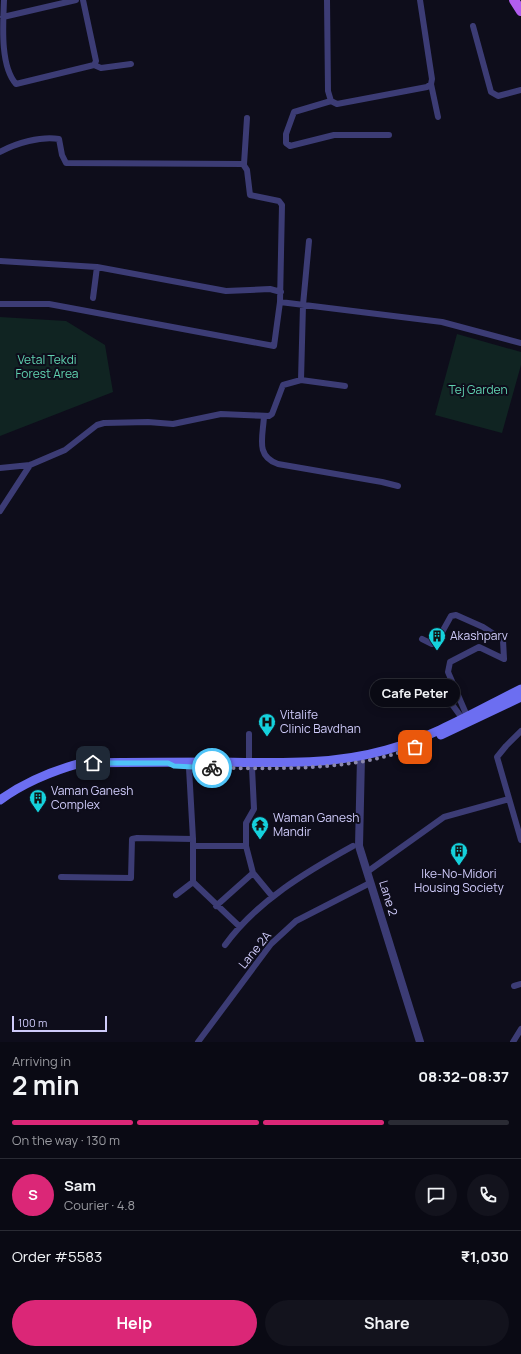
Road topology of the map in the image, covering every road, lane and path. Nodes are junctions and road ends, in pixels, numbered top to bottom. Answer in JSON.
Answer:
{"nodes":[{"id":1,"x":4,"y":0,"type":"edge"},
{"id":2,"x":76,"y":0,"type":"edge"},
{"id":3,"x":83,"y":0,"type":"edge"},
{"id":4,"x":327,"y":0,"type":"edge"},
{"id":5,"x":420,"y":0,"type":"edge"},
{"id":6,"x":514,"y":0,"type":"edge"},
{"id":7,"x":521,"y":11,"type":"edge"},
{"id":8,"x":3,"y":17,"type":"junction"},
{"id":9,"x":474,"y":26,"type":"dead end"},
{"id":10,"x":131,"y":64,"type":"dead end"},
{"id":11,"x":94,"y":65,"type":"junction"},
{"id":12,"x":431,"y":84,"type":"junction"},
{"id":13,"x":521,"y":90,"type":"edge"},
{"id":14,"x":331,"y":100,"type":"junction"},
{"id":15,"x":438,"y":117,"type":"dead end"},
{"id":16,"x":247,"y":118,"type":"dead end"},
{"id":17,"x":390,"y":135,"type":"dead end"},
{"id":18,"x":0,"y":152,"type":"edge"},
{"id":19,"x":244,"y":164,"type":"junction"},
{"id":20,"x":309,"y":241,"type":"dead end"},
{"id":21,"x":0,"y":261,"type":"edge"},
{"id":22,"x":97,"y":267,"type":"junction"},
{"id":23,"x":281,"y":292,"type":"junction"},
{"id":24,"x":93,"y":298,"type":"dead end"},
{"id":25,"x":280,"y":302,"type":"junction"},
{"id":26,"x":0,"y":304,"type":"edge"},
{"id":27,"x":303,"y":305,"type":"junction"},
{"id":28,"x":521,"y":343,"type":"edge"},
{"id":29,"x":301,"y":380,"type":"junction"},
{"id":30,"x":345,"y":386,"type":"dead end"},
{"id":31,"x":264,"y":416,"type":"junction"},
{"id":32,"x":30,"y":465,"type":"junction"},
{"id":33,"x":0,"y":468,"type":"edge"},
{"id":34,"x":398,"y":486,"type":"dead end"},
{"id":35,"x":0,"y":511,"type":"edge"},
{"id":36,"x":422,"y":639,"type":"dead end"},
{"id":37,"x":521,"y":689,"type":"edge"},
{"id":38,"x":521,"y":697,"type":"edge"},
{"id":39,"x":448,"y":699,"type":"dead end"},
{"id":40,"x":464,"y":717,"type":"junction"},
{"id":41,"x":521,"y":731,"type":"edge"},
{"id":42,"x":249,"y":734,"type":"dead end"},
{"id":43,"x":361,"y":759,"type":"junction"},
{"id":44,"x":168,"y":763,"type":"junction"},
{"id":45,"x":251,"y":765,"type":"junction"},
{"id":46,"x":189,"y":768,"type":"junction"},
{"id":47,"x":509,"y":799,"type":"junction"},
{"id":48,"x":0,"y":800,"type":"edge"},
{"id":49,"x":521,"y":840,"type":"edge"},
{"id":50,"x":193,"y":842,"type":"junction"},
{"id":51,"x":246,"y":846,"type":"junction"},
{"id":52,"x":353,"y":846,"type":"dead end"},
{"id":53,"x":367,"y":872,"type":"junction"},
{"id":54,"x":253,"y":873,"type":"junction"},
{"id":55,"x":61,"y":877,"type":"dead end"},
{"id":56,"x":193,"y":882,"type":"junction"},
{"id":57,"x":370,"y":883,"type":"junction"},
{"id":58,"x":176,"y":894,"type":"dead end"},
{"id":59,"x":272,"y":896,"type":"junction"},
{"id":60,"x":216,"y":906,"type":"junction"},
{"id":61,"x":239,"y":926,"type":"junction"},
{"id":62,"x":225,"y":945,"type":"dead end"},
{"id":63,"x":521,"y":984,"type":"edge"},
{"id":64,"x":514,"y":986,"type":"dead end"},
{"id":65,"x":521,"y":1029,"type":"edge"},
{"id":66,"x":198,"y":1042,"type":"edge"},
{"id":67,"x":420,"y":1042,"type":"edge"},
{"id":68,"x":513,"y":1042,"type":"edge"}],
"edges":[{"from":1,"to":8,"type":"street"},
{"from":2,"to":8,"type":"street"},
{"from":3,"to":11,"type":"street"},
{"from":4,"to":14,"type":"street"},
{"from":5,"to":12,"type":"street"},
{"from":6,"to":7,"type":"main road"},
{"from":8,"to":11,"type":"street"},
{"from":9,"to":13,"type":"street"},
{"from":10,"to":11,"type":"street"},
{"from":12,"to":14,"type":"street"},
{"from":12,"to":15,"type":"street"},
{"from":14,"to":17,"type":"street"},
{"from":16,"to":19,"type":"street"},
{"from":18,"to":19,"type":"street"},
{"from":19,"to":23,"type":"street"},
{"from":20,"to":27,"type":"street"},
{"from":21,"to":22,"type":"street"},
{"from":22,"to":23,"type":"street"},
{"from":22,"to":24,"type":"street"},
{"from":23,"to":25,"type":"street"},
{"from":25,"to":26,"type":"street"},
{"from":25,"to":27,"type":"street"},
{"from":27,"to":28,"type":"street"},
{"from":27,"to":29,"type":"street"},
{"from":29,"to":30,"type":"street"},
{"from":29,"to":31,"type":"street"},
{"from":31,"to":32,"type":"street"},
{"from":31,"to":34,"type":"street"},
{"from":32,"to":33,"type":"street"},
{"from":32,"to":35,"type":"street"},
{"from":36,"to":40,"type":"street"},
{"from":37,"to":40,"type":"main road"},
{"from":38,"to":43,"type":"main road"},
{"from":39,"to":40,"type":"street"},
{"from":40,"to":43,"type":"main road"},
{"from":41,"to":47,"type":"street"},
{"from":42,"to":45,"type":"street"},
{"from":43,"to":45,"type":"main road"},
{"from":43,"to":53,"type":"street","name":"Lane 2"},
{"from":44,"to":45,"type":"main road"},
{"from":44,"to":46,"type":"main road"},
{"from":44,"to":48,"type":"main road"},
{"from":45,"to":46,"type":"main road"},
{"from":45,"to":51,"type":"street"},
{"from":46,"to":50,"type":"street"},
{"from":47,"to":49,"type":"street"},
{"from":47,"to":53,"type":"street"},
{"from":50,"to":51,"type":"street"},
{"from":50,"to":55,"type":"street"},
{"from":50,"to":56,"type":"street"},
{"from":51,"to":54,"type":"street"},
{"from":52,"to":59,"type":"street"},
{"from":53,"to":57,"type":"street","name":"Lane 2"},
{"from":54,"to":59,"type":"street"},
{"from":54,"to":60,"type":"street"},
{"from":56,"to":58,"type":"street"},
{"from":56,"to":60,"type":"street"},
{"from":57,"to":66,"type":"street","name":"Lane 2A"},
{"from":57,"to":67,"type":"street","name":"Lane 2"},
{"from":59,"to":61,"type":"street"},
{"from":60,"to":61,"type":"street"},
{"from":61,"to":62,"type":"street"},
{"from":63,"to":64,"type":"street"},
{"from":65,"to":68,"type":"street"}]}
